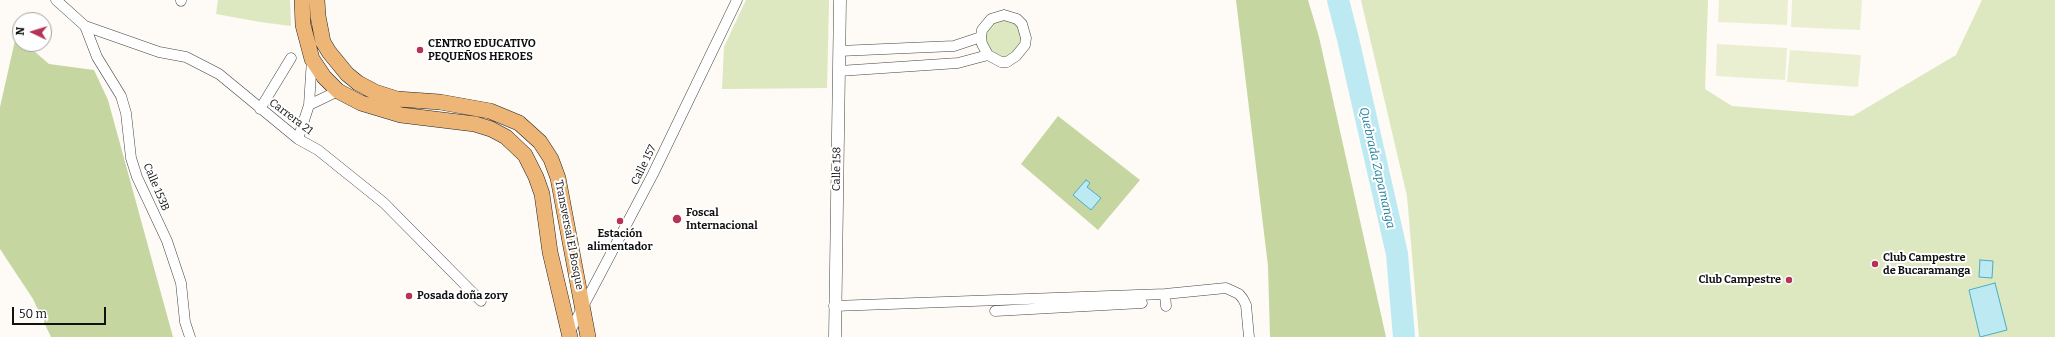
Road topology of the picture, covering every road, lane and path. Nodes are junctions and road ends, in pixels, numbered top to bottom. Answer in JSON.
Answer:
{"nodes":[{"id":1,"x":56,"y":0,"type":"edge"},
{"id":2,"x":302,"y":0,"type":"edge"},
{"id":3,"x":317,"y":0,"type":"edge"},
{"id":4,"x":737,"y":0,"type":"edge"},
{"id":5,"x":840,"y":0,"type":"edge"},
{"id":6,"x":85,"y":26,"type":"junction"},
{"id":7,"x":981,"y":37,"type":"junction"},
{"id":8,"x":839,"y":50,"type":"junction"},
{"id":9,"x":988,"y":55,"type":"junction"},
{"id":10,"x":291,"y":58,"type":"dead end"},
{"id":11,"x":312,"y":59,"type":"junction"},
{"id":12,"x":839,"y":71,"type":"junction"},
{"id":13,"x":338,"y":91,"type":"junction"},
{"id":14,"x":309,"y":105,"type":"junction"},
{"id":15,"x":260,"y":109,"type":"junction"},
{"id":16,"x":298,"y":139,"type":"junction"},
{"id":17,"x":1165,"y":294,"type":"junction"},
{"id":18,"x":481,"y":301,"type":"dead end"},
{"id":19,"x":1143,"y":302,"type":"junction"},
{"id":20,"x":834,"y":306,"type":"junction"},
{"id":21,"x":1166,"y":306,"type":"dead end"},
{"id":22,"x":582,"y":308,"type":"junction"},
{"id":23,"x":994,"y":311,"type":"dead end"},
{"id":24,"x":569,"y":335,"type":"edge"},
{"id":25,"x":190,"y":337,"type":"edge"},
{"id":26,"x":588,"y":337,"type":"edge"},
{"id":27,"x":835,"y":337,"type":"edge"},
{"id":28,"x":1249,"y":337,"type":"edge"}],
"edges":[{"from":1,"to":6,"type":"street","name":"Carrera 21"},
{"from":2,"to":11,"type":"main road","name":"Transversal El Bosque"},
{"from":3,"to":22,"type":"main road","name":"Transversal El Bosque"},
{"from":4,"to":22,"type":"street","name":"Calle 157"},
{"from":5,"to":8,"type":"street","name":"Calle 158"},
{"from":6,"to":15,"type":"street","name":"Carrera 21"},
{"from":6,"to":25,"type":"street","name":"Calle 153B"},
{"from":7,"to":8,"type":"street"},
{"from":7,"to":9,"type":"street"},
{"from":7,"to":9,"type":"street"},
{"from":8,"to":12,"type":"street","name":"Calle 158"},
{"from":9,"to":12,"type":"street"},
{"from":10,"to":15,"type":"street"},
{"from":11,"to":13,"type":"main road","name":"Transversal El Bosque"},
{"from":11,"to":14,"type":"street"},
{"from":12,"to":20,"type":"street","name":"Calle 158"},
{"from":13,"to":14,"type":"street"},
{"from":13,"to":24,"type":"main road","name":"Transversal El Bosque"},
{"from":14,"to":16,"type":"street"},
{"from":15,"to":16,"type":"street","name":"Carrera 21"},
{"from":16,"to":18,"type":"street","name":"Carrera 21"},
{"from":17,"to":19,"type":"street"},
{"from":17,"to":21,"type":"street"},
{"from":17,"to":28,"type":"street"},
{"from":19,"to":20,"type":"street"},
{"from":19,"to":23,"type":"street"},
{"from":20,"to":27,"type":"street","name":"Calle 158"},
{"from":22,"to":24,"type":"street","name":"Calle 157"},
{"from":22,"to":26,"type":"main road","name":"Transversal El Bosque"}]}
